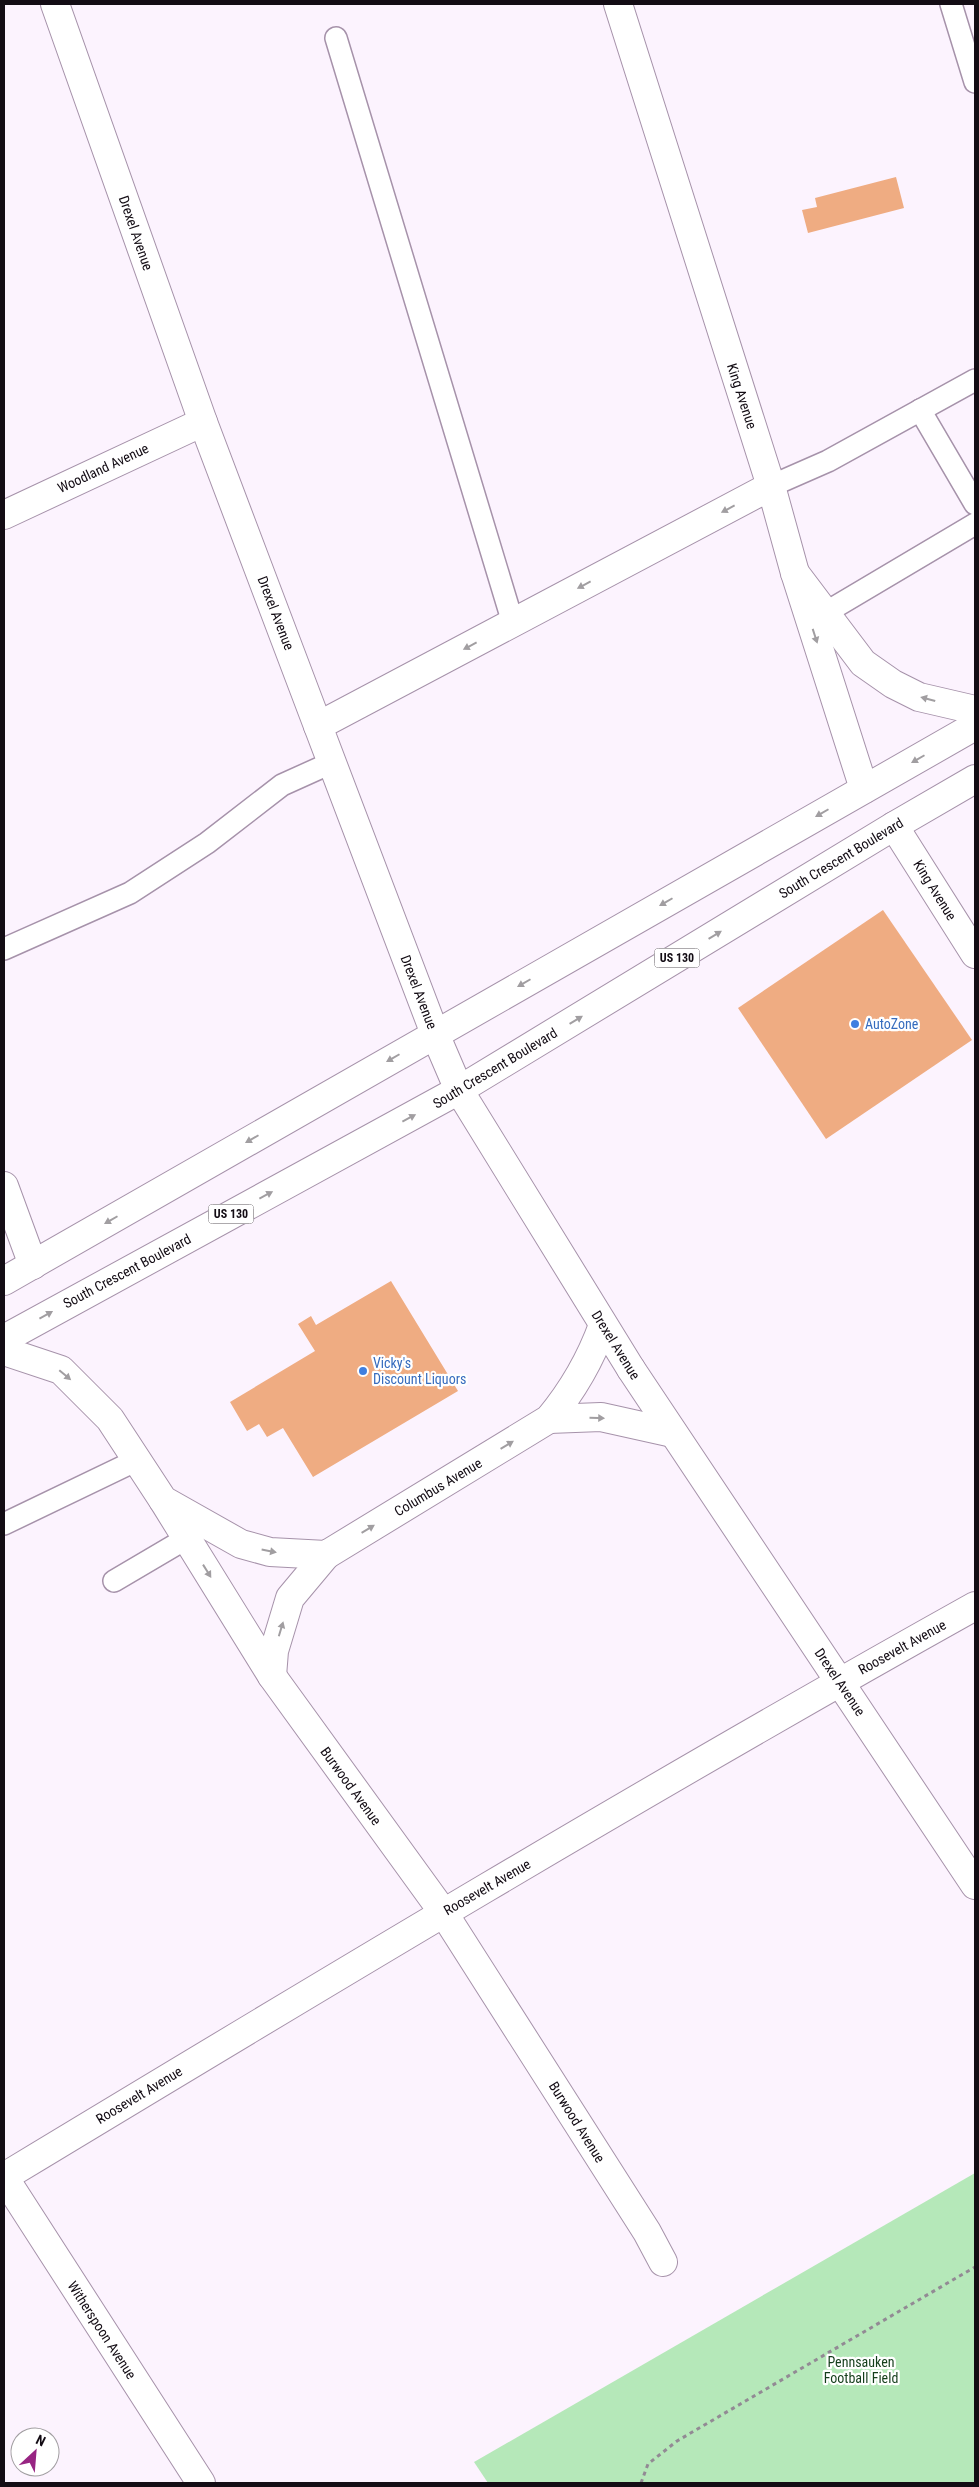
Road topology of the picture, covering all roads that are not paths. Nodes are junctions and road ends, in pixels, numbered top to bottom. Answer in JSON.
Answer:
{"nodes":[{"id":1,"x":55,"y":4,"type":"edge"},
{"id":2,"x":618,"y":4,"type":"edge"},
{"id":3,"x":951,"y":4,"type":"edge"},
{"id":4,"x":336,"y":38,"type":"dead end"},
{"id":5,"x":975,"y":82,"type":"edge"},
{"id":6,"x":975,"y":380,"type":"edge"},
{"id":7,"x":920,"y":410,"type":"junction"},
{"id":8,"x":203,"y":422,"type":"junction"},
{"id":9,"x":771,"y":486,"type":"junction"},
{"id":10,"x":975,"y":504,"type":"edge"},
{"id":11,"x":4,"y":515,"type":"edge"},
{"id":12,"x":975,"y":524,"type":"edge"},
{"id":13,"x":795,"y":573,"type":"junction"},
{"id":14,"x":825,"y":613,"type":"junction"},
{"id":15,"x":513,"y":623,"type":"junction"},
{"id":16,"x":975,"y":710,"type":"edge"},
{"id":17,"x":318,"y":726,"type":"junction"},
{"id":18,"x":975,"y":726,"type":"edge"},
{"id":19,"x":332,"y":762,"type":"junction"},
{"id":20,"x":975,"y":779,"type":"edge"},
{"id":21,"x":864,"y":789,"type":"junction"},
{"id":22,"x":894,"y":826,"type":"junction"},
{"id":23,"x":4,"y":948,"type":"edge"},
{"id":24,"x":975,"y":954,"type":"edge"},
{"id":25,"x":435,"y":1034,"type":"junction"},
{"id":26,"x":459,"y":1090,"type":"junction"},
{"id":27,"x":4,"y":1186,"type":"edge"},
{"id":28,"x":32,"y":1265,"type":"junction"},
{"id":29,"x":4,"y":1281,"type":"edge"},
{"id":30,"x":603,"y":1325,"type":"junction"},
{"id":31,"x":4,"y":1339,"type":"edge"},
{"id":32,"x":4,"y":1351,"type":"edge"},
{"id":33,"x":548,"y":1419,"type":"junction"},
{"id":34,"x":674,"y":1433,"type":"junction"},
{"id":35,"x":137,"y":1460,"type":"junction"},
{"id":36,"x":163,"y":1500,"type":"junction"},
{"id":37,"x":4,"y":1524,"type":"edge"},
{"id":38,"x":187,"y":1538,"type":"junction"},
{"id":39,"x":326,"y":1555,"type":"junction"},
{"id":40,"x":114,"y":1581,"type":"dead end"},
{"id":41,"x":975,"y":1606,"type":"edge"},
{"id":42,"x":272,"y":1676,"type":"junction"},
{"id":43,"x":840,"y":1682,"type":"junction"},
{"id":44,"x":975,"y":1885,"type":"edge"},
{"id":45,"x":443,"y":1912,"type":"junction"},
{"id":46,"x":4,"y":2177,"type":"edge"},
{"id":47,"x":663,"y":2262,"type":"dead end"},
{"id":48,"x":201,"y":2483,"type":"edge"}],
"edges":[{"from":1,"to":8,"type":"main road","name":"Drexel Avenue"},
{"from":2,"to":9,"type":"main road","name":"King Avenue"},
{"from":3,"to":5,"type":"lane"},
{"from":4,"to":15,"type":"lane"},
{"from":6,"to":7,"type":"lane"},
{"from":7,"to":9,"type":"lane"},
{"from":7,"to":10,"type":"lane"},
{"from":8,"to":11,"type":"main road","name":"Woodland Avenue"},
{"from":8,"to":17,"type":"main road","name":"Drexel Avenue"},
{"from":9,"to":13,"type":"main road","name":"King Avenue"},
{"from":9,"to":15,"type":"main road","one_way":true},
{"from":12,"to":14,"type":"lane"},
{"from":13,"to":14,"type":"main road"},
{"from":13,"to":21,"type":"main road","name":"King Avenue","one_way":true},
{"from":16,"to":14,"type":"main road","one_way":true},
{"from":15,"to":17,"type":"main road","one_way":true},
{"from":17,"to":19,"type":"main road","name":"Drexel Avenue"},
{"from":18,"to":21,"type":"main road","one_way":true},
{"from":19,"to":23,"type":"lane"},
{"from":19,"to":25,"type":"main road","name":"Drexel Avenue"},
{"from":20,"to":22,"type":"main road","name":"South Crescent Boulevard","number":"US 130"},
{"from":21,"to":25,"type":"main road","one_way":true},
{"from":22,"to":24,"type":"main road","name":"King Avenue"},
{"from":26,"to":22,"type":"main road","name":"South Crescent Boulevard","number":"US 130","one_way":true},
{"from":25,"to":26,"type":"main road","name":"Drexel Avenue"},
{"from":25,"to":28,"type":"main road","one_way":true},
{"from":26,"to":30,"type":"main road","name":"Drexel Avenue"},
{"from":31,"to":26,"type":"main road","name":"South Crescent Boulevard","number":"US 130","one_way":true},
{"from":27,"to":28,"type":"main road"},
{"from":28,"to":29,"type":"main road"},
{"from":30,"to":33,"type":"main road","name":"Columbus Avenue"},
{"from":30,"to":34,"type":"main road","name":"Drexel Avenue"},
{"from":32,"to":35,"type":"main road","name":"Burwood Avenue","one_way":true},
{"from":33,"to":34,"type":"main road","name":"Columbus Avenue","one_way":true},
{"from":39,"to":33,"type":"main road","name":"Columbus Avenue","one_way":true},
{"from":34,"to":43,"type":"main road","name":"Drexel Avenue"},
{"from":35,"to":36,"type":"main road","name":"Burwood Avenue"},
{"from":35,"to":37,"type":"lane"},
{"from":36,"to":38,"type":"main road","name":"Burwood Avenue"},
{"from":36,"to":39,"type":"main road","one_way":true},
{"from":38,"to":40,"type":"lane"},
{"from":38,"to":42,"type":"main road","name":"Burwood Avenue","one_way":true},
{"from":42,"to":39,"type":"main road","name":"Columbus Avenue","one_way":true},
{"from":41,"to":43,"type":"main road","name":"Roosevelt Avenue"},
{"from":42,"to":45,"type":"main road","name":"Burwood Avenue"},
{"from":43,"to":44,"type":"main road","name":"Drexel Avenue"},
{"from":43,"to":45,"type":"main road","name":"Roosevelt Avenue"},
{"from":45,"to":46,"type":"main road","name":"Roosevelt Avenue"},
{"from":45,"to":47,"type":"main road","name":"Burwood Avenue"},
{"from":46,"to":48,"type":"main road","name":"Witherspoon Avenue"}]}
